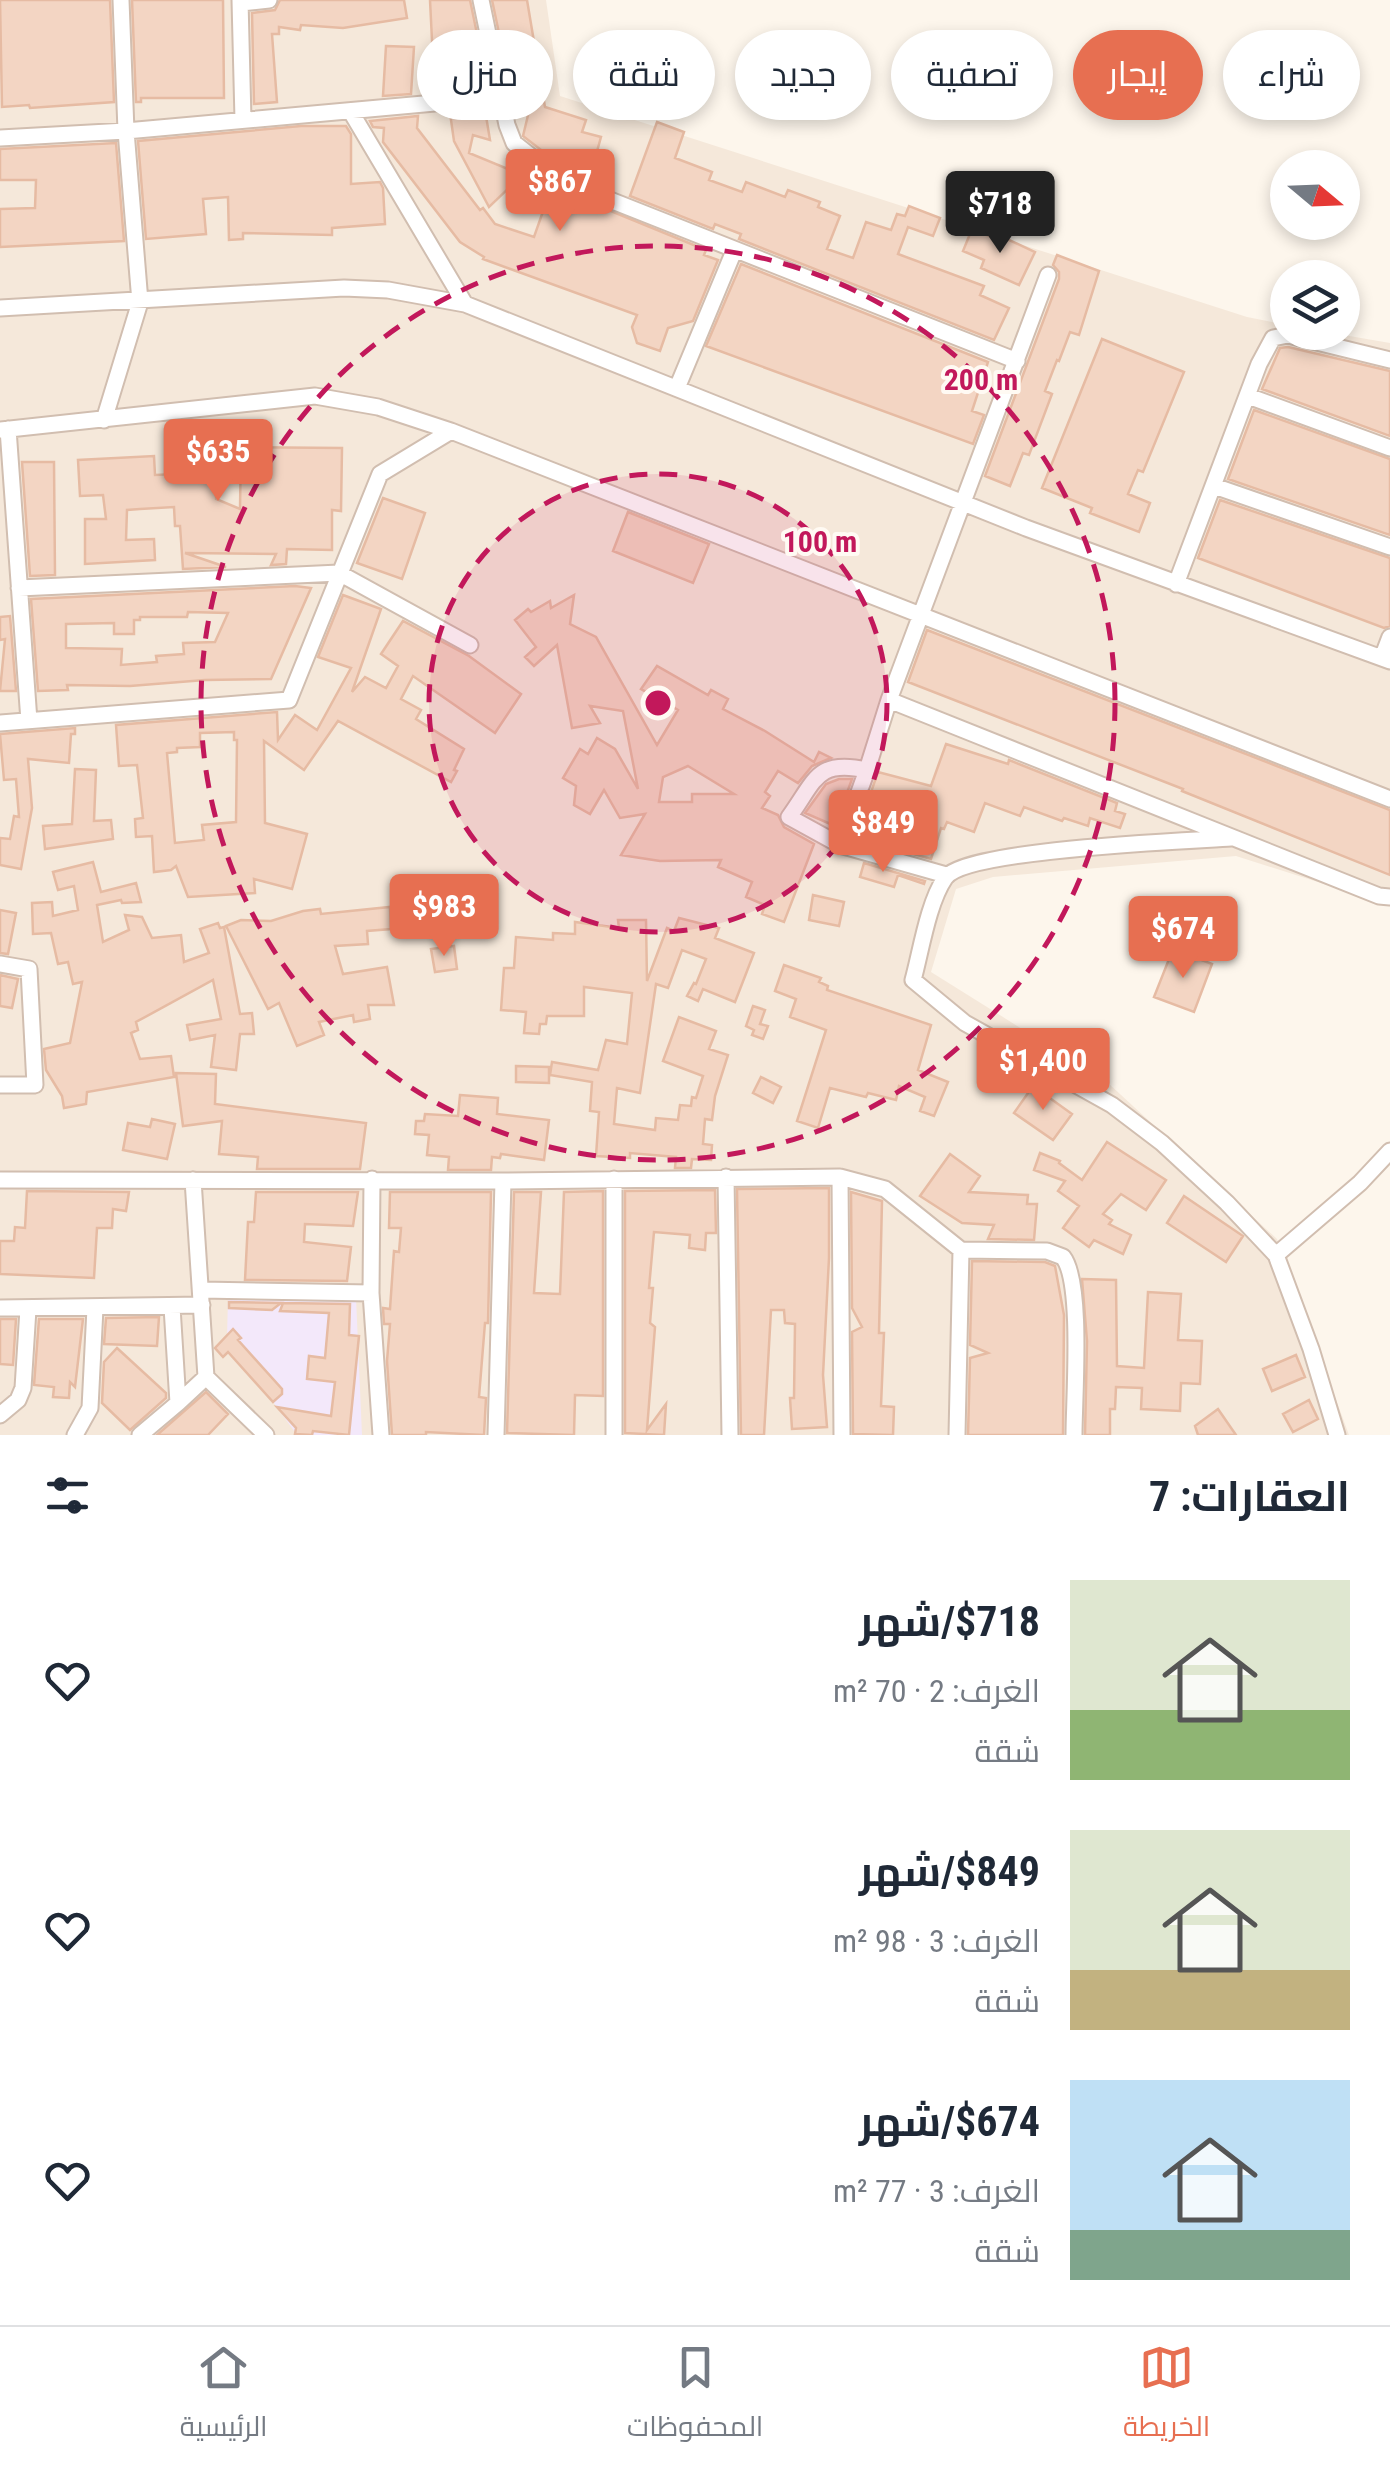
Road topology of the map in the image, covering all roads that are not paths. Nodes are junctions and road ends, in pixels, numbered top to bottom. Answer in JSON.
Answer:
{"nodes":[{"id":1,"x":121,"y":0,"type":"edge"},
{"id":2,"x":269,"y":0,"type":"edge"},
{"id":3,"x":481,"y":0,"type":"edge"},
{"id":4,"x":240,"y":1,"type":"edge"},
{"id":5,"x":487,"y":30,"type":"edge"},
{"id":6,"x":417,"y":105,"type":"edge"},
{"id":7,"x":351,"y":112,"type":"junction"},
{"id":8,"x":243,"y":120,"type":"junction"},
{"id":9,"x":508,"y":120,"type":"edge"},
{"id":10,"x":126,"y":131,"type":"junction"},
{"id":11,"x":0,"y":138,"type":"edge"},
{"id":12,"x":734,"y":251,"type":"junction"},
{"id":13,"x":1048,"y":275,"type":"dead end"},
{"id":14,"x":140,"y":302,"type":"junction"},
{"id":15,"x":465,"y":304,"type":"junction"},
{"id":16,"x":0,"y":308,"type":"edge"},
{"id":17,"x":1390,"y":360,"type":"edge"},
{"id":18,"x":1016,"y":361,"type":"junction"},
{"id":19,"x":677,"y":388,"type":"junction"},
{"id":20,"x":1248,"y":396,"type":"junction"},
{"id":21,"x":104,"y":420,"type":"junction"},
{"id":22,"x":4,"y":430,"type":"edge"},
{"id":23,"x":452,"y":430,"type":"junction"},
{"id":24,"x":1390,"y":448,"type":"edge"},
{"id":25,"x":1214,"y":486,"type":"junction"},
{"id":26,"x":963,"y":502,"type":"junction"},
{"id":27,"x":1390,"y":547,"type":"edge"},
{"id":28,"x":339,"y":573,"type":"junction"},
{"id":29,"x":1176,"y":584,"type":"junction"},
{"id":30,"x":19,"y":588,"type":"junction"},
{"id":31,"x":920,"y":613,"type":"junction"},
{"id":32,"x":1390,"y":637,"type":"edge"},
{"id":33,"x":470,"y":645,"type":"dead end"},
{"id":34,"x":1386,"y":660,"type":"edge"},
{"id":35,"x":888,"y":700,"type":"junction"},
{"id":36,"x":29,"y":721,"type":"junction"},
{"id":37,"x":0,"y":722,"type":"edge"},
{"id":38,"x":867,"y":770,"type":"junction"},
{"id":39,"x":1390,"y":799,"type":"edge"},
{"id":40,"x":1231,"y":838,"type":"junction"},
{"id":41,"x":840,"y":845,"type":"junction"},
{"id":42,"x":946,"y":876,"type":"junction"},
{"id":43,"x":1390,"y":897,"type":"edge"},
{"id":44,"x":0,"y":964,"type":"edge"},
{"id":45,"x":0,"y":1085,"type":"edge"},
{"id":46,"x":1390,"y":1151,"type":"edge"},
{"id":47,"x":726,"y":1177,"type":"junction"},
{"id":48,"x":840,"y":1177,"type":"junction"},
{"id":49,"x":372,"y":1178,"type":"junction"},
{"id":50,"x":614,"y":1179,"type":"junction"},
{"id":51,"x":0,"y":1180,"type":"edge"},
{"id":52,"x":192,"y":1180,"type":"junction"},
{"id":53,"x":503,"y":1180,"type":"junction"},
{"id":54,"x":961,"y":1250,"type":"junction"},
{"id":55,"x":1276,"y":1255,"type":"junction"},
{"id":56,"x":371,"y":1293,"type":"junction"},
{"id":57,"x":202,"y":1298,"type":"junction"},
{"id":58,"x":172,"y":1307,"type":"junction"},
{"id":59,"x":0,"y":1308,"type":"edge"},
{"id":60,"x":95,"y":1308,"type":"junction"},
{"id":61,"x":28,"y":1309,"type":"junction"},
{"id":62,"x":206,"y":1377,"type":"junction"},
{"id":63,"x":178,"y":1402,"type":"junction"},
{"id":64,"x":0,"y":1415,"type":"edge"},
{"id":65,"x":75,"y":1435,"type":"edge"},
{"id":66,"x":140,"y":1435,"type":"edge"},
{"id":67,"x":266,"y":1435,"type":"edge"},
{"id":68,"x":381,"y":1435,"type":"edge"},
{"id":69,"x":496,"y":1435,"type":"edge"},
{"id":70,"x":614,"y":1435,"type":"edge"},
{"id":71,"x":730,"y":1435,"type":"edge"},
{"id":72,"x":842,"y":1435,"type":"edge"},
{"id":73,"x":957,"y":1435,"type":"edge"},
{"id":74,"x":1074,"y":1435,"type":"edge"},
{"id":75,"x":1337,"y":1435,"type":"edge"}],
"edges":[{"from":1,"to":10,"type":"street"},
{"from":2,"to":4,"type":"street"},
{"from":3,"to":5,"type":"street"},
{"from":4,"to":8,"type":"street"},
{"from":6,"to":7,"type":"street"},
{"from":7,"to":8,"type":"street"},
{"from":7,"to":15,"type":"street"},
{"from":8,"to":10,"type":"street"},
{"from":9,"to":12,"type":"street"},
{"from":10,"to":11,"type":"street"},
{"from":10,"to":14,"type":"street"},
{"from":12,"to":18,"type":"street"},
{"from":12,"to":19,"type":"street"},
{"from":13,"to":18,"type":"street"},
{"from":14,"to":15,"type":"street"},
{"from":14,"to":16,"type":"street"},
{"from":14,"to":21,"type":"street"},
{"from":15,"to":19,"type":"street"},
{"from":17,"to":20,"type":"street"},
{"from":18,"to":26,"type":"street"},
{"from":19,"to":26,"type":"street"},
{"from":20,"to":24,"type":"street"},
{"from":20,"to":25,"type":"street"},
{"from":21,"to":22,"type":"street"},
{"from":21,"to":23,"type":"street"},
{"from":22,"to":30,"type":"street"},
{"from":23,"to":28,"type":"street"},
{"from":23,"to":31,"type":"street"},
{"from":25,"to":27,"type":"street"},
{"from":25,"to":29,"type":"street"},
{"from":26,"to":29,"type":"street"},
{"from":26,"to":31,"type":"street"},
{"from":28,"to":30,"type":"street"},
{"from":28,"to":33,"type":"street"},
{"from":28,"to":36,"type":"street"},
{"from":29,"to":34,"type":"street"},
{"from":30,"to":36,"type":"street"},
{"from":31,"to":35,"type":"street"},
{"from":31,"to":39,"type":"street"},
{"from":32,"to":34,"type":"street"},
{"from":35,"to":38,"type":"street"},
{"from":35,"to":40,"type":"street"},
{"from":36,"to":37,"type":"street"},
{"from":38,"to":41,"type":"street"},
{"from":38,"to":41,"type":"street"},
{"from":40,"to":42,"type":"street"},
{"from":40,"to":43,"type":"street"},
{"from":41,"to":42,"type":"street"},
{"from":42,"to":55,"type":"street"},
{"from":44,"to":45,"type":"street"},
{"from":46,"to":55,"type":"street"},
{"from":47,"to":48,"type":"street"},
{"from":47,"to":50,"type":"street"},
{"from":47,"to":71,"type":"street"},
{"from":48,"to":54,"type":"street"},
{"from":48,"to":72,"type":"street"},
{"from":49,"to":52,"type":"street"},
{"from":49,"to":53,"type":"street"},
{"from":49,"to":56,"type":"street"},
{"from":50,"to":53,"type":"street"},
{"from":50,"to":70,"type":"street"},
{"from":51,"to":52,"type":"street"},
{"from":52,"to":57,"type":"street"},
{"from":53,"to":69,"type":"street"},
{"from":54,"to":73,"type":"street"},
{"from":54,"to":74,"type":"street"},
{"from":55,"to":75,"type":"street"},
{"from":56,"to":57,"type":"street"},
{"from":56,"to":68,"type":"street"},
{"from":57,"to":58,"type":"street"},
{"from":57,"to":62,"type":"street"},
{"from":58,"to":60,"type":"street"},
{"from":58,"to":63,"type":"street"},
{"from":59,"to":61,"type":"street"},
{"from":60,"to":61,"type":"street"},
{"from":60,"to":65,"type":"street"},
{"from":61,"to":64,"type":"street"},
{"from":62,"to":63,"type":"street"},
{"from":62,"to":67,"type":"street"},
{"from":63,"to":66,"type":"street"}]}
